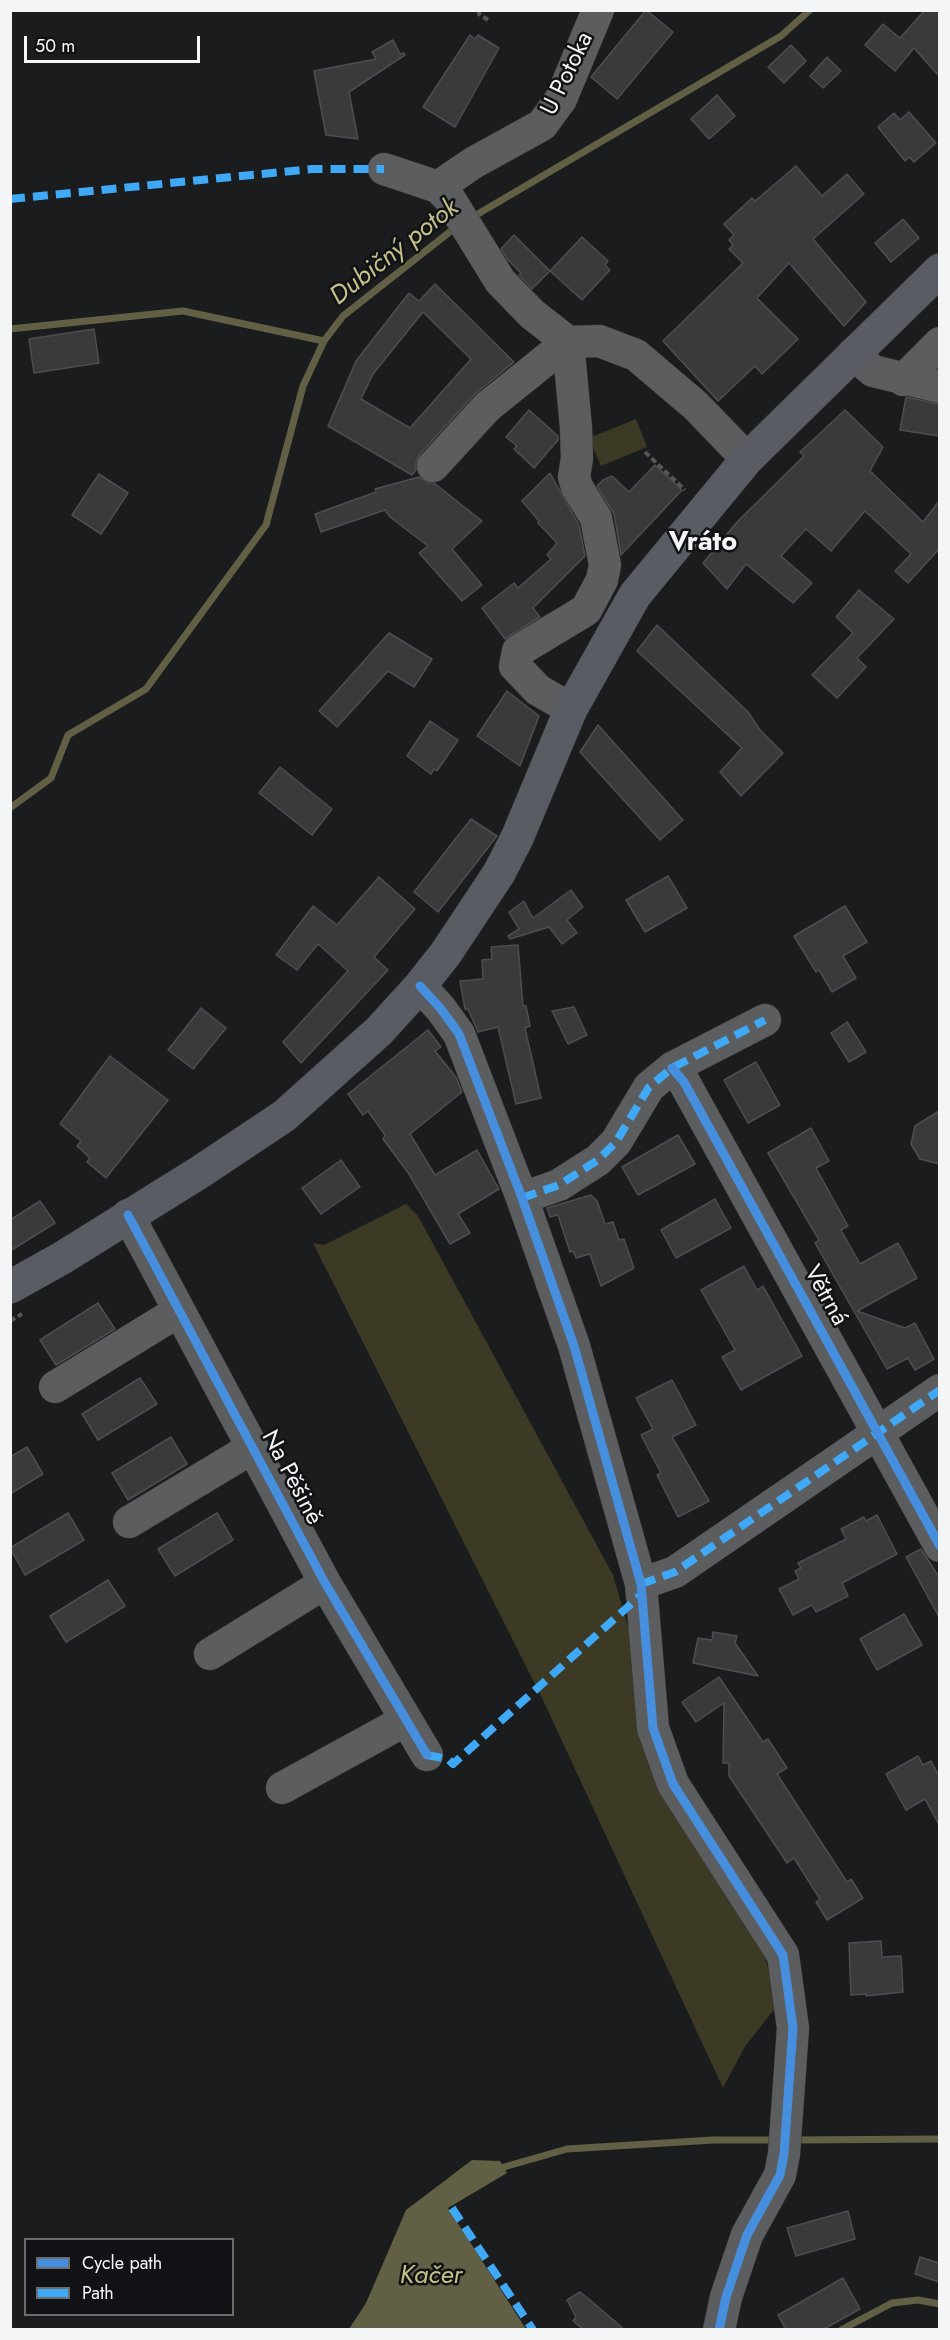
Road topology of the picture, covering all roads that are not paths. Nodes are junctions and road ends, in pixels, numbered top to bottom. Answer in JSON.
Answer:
{"nodes":[{"id":1,"x":598,"y":10,"type":"edge"},
{"id":2,"x":384,"y":168,"type":"dead end"},
{"id":3,"x":438,"y":187,"type":"junction"},
{"id":4,"x":939,"y":270,"type":"edge"},
{"id":5,"x":568,"y":342,"type":"junction"},
{"id":6,"x":939,"y":344,"type":"edge"},
{"id":7,"x":854,"y":354,"type":"junction"},
{"id":8,"x":903,"y":380,"type":"junction"},
{"id":9,"x":939,"y":387,"type":"edge"},
{"id":10,"x":747,"y":459,"type":"junction"},
{"id":11,"x":433,"y":466,"type":"dead end"},
{"id":12,"x":571,"y":709,"type":"junction"},
{"id":13,"x":420,"y":986,"type":"junction"},
{"id":14,"x":765,"y":1020,"type":"dead end"},
{"id":15,"x":672,"y":1068,"type":"junction"},
{"id":16,"x":522,"y":1198,"type":"junction"},
{"id":17,"x":128,"y":1215,"type":"junction"},
{"id":18,"x":10,"y":1287,"type":"edge"},
{"id":19,"x":179,"y":1311,"type":"junction"},
{"id":20,"x":55,"y":1387,"type":"dead end"},
{"id":21,"x":939,"y":1390,"type":"edge"},
{"id":22,"x":878,"y":1433,"type":"junction"},
{"id":23,"x":252,"y":1448,"type":"junction"},
{"id":24,"x":129,"y":1522,"type":"dead end"},
{"id":25,"x":939,"y":1546,"type":"edge"},
{"id":26,"x":325,"y":1583,"type":"junction"},
{"id":27,"x":640,"y":1584,"type":"junction"},
{"id":28,"x":210,"y":1654,"type":"dead end"},
{"id":29,"x":406,"y":1720,"type":"junction"},
{"id":30,"x":428,"y":1755,"type":"dead end"},
{"id":31,"x":282,"y":1788,"type":"dead end"},
{"id":32,"x":719,"y":2330,"type":"edge"}],
"edges":[{"from":1,"to":3,"type":"street","name":"U Potoka"},
{"from":2,"to":3,"type":"street"},
{"from":3,"to":5,"type":"street"},
{"from":4,"to":7,"type":"main road"},
{"from":5,"to":10,"type":"street"},
{"from":5,"to":11,"type":"street"},
{"from":5,"to":12,"type":"street"},
{"from":6,"to":8,"type":"street"},
{"from":7,"to":8,"type":"street"},
{"from":7,"to":10,"type":"main road"},
{"from":8,"to":9,"type":"street"},
{"from":10,"to":12,"type":"main road"},
{"from":12,"to":13,"type":"main road"},
{"from":13,"to":16,"type":"street"},
{"from":13,"to":17,"type":"main road"},
{"from":14,"to":15,"type":"street"},
{"from":15,"to":16,"type":"street"},
{"from":15,"to":22,"type":"street","name":"Větrná"},
{"from":16,"to":27,"type":"street"},
{"from":17,"to":18,"type":"main road"},
{"from":17,"to":19,"type":"street","name":"Na Pěšině"},
{"from":19,"to":20,"type":"street"},
{"from":19,"to":23,"type":"street","name":"Na Pěšině"},
{"from":21,"to":22,"type":"street"},
{"from":22,"to":25,"type":"street","name":"Větrná"},
{"from":22,"to":27,"type":"street"},
{"from":23,"to":24,"type":"street","name":"Na Pěšině"},
{"from":23,"to":26,"type":"street","name":"Na Pěšině"},
{"from":26,"to":28,"type":"street"},
{"from":26,"to":29,"type":"street","name":"Na Pěšině"},
{"from":27,"to":32,"type":"street"},
{"from":29,"to":30,"type":"street","name":"Na Pěšině"},
{"from":29,"to":31,"type":"street"}]}
